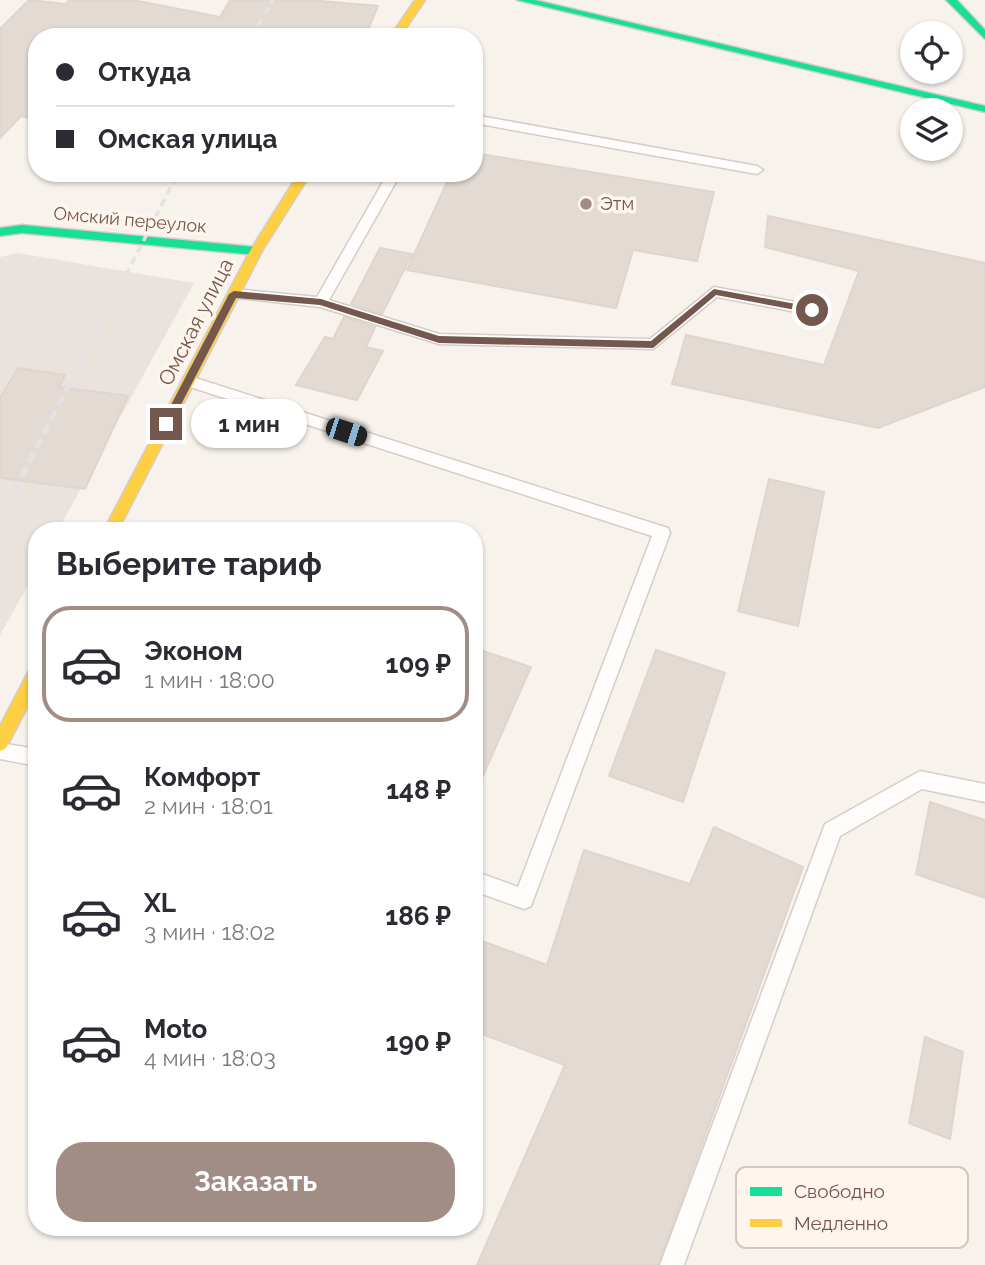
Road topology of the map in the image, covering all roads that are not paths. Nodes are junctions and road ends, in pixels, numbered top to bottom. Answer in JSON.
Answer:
{"nodes":[{"id":1,"x":420,"y":0,"type":"edge"},
{"id":2,"x":522,"y":0,"type":"edge"},
{"id":3,"x":951,"y":0,"type":"edge"},
{"id":4,"x":400,"y":28,"type":"edge"},
{"id":5,"x":985,"y":36,"type":"edge"},
{"id":6,"x":981,"y":104,"type":"edge"},
{"id":7,"x":483,"y":121,"type":"edge"},
{"id":8,"x":757,"y":170,"type":"dead end"},
{"id":9,"x":299,"y":182,"type":"edge"},
{"id":10,"x":390,"y":182,"type":"edge"},
{"id":11,"x":0,"y":232,"type":"edge"},
{"id":12,"x":256,"y":251,"type":"junction"},
{"id":13,"x":234,"y":294,"type":"junction"},
{"id":14,"x":321,"y":302,"type":"junction"},
{"id":15,"x":812,"y":310,"type":"dead end"},
{"id":16,"x":189,"y":381,"type":"junction"},
{"id":17,"x":115,"y":522,"type":"edge"},
{"id":18,"x":28,"y":689,"type":"edge"},
{"id":19,"x":0,"y":743,"type":"edge"},
{"id":20,"x":0,"y":751,"type":"edge"},
{"id":21,"x":28,"y":756,"type":"edge"},
{"id":22,"x":985,"y":793,"type":"edge"},
{"id":23,"x":483,"y":884,"type":"edge"},
{"id":24,"x":672,"y":1265,"type":"edge"}],
"edges":[{"from":1,"to":4,"type":"main road"},
{"from":2,"to":6,"type":"main road"},
{"from":3,"to":5,"type":"main road"},
{"from":7,"to":8,"type":"lane"},
{"from":9,"to":12,"type":"main road","name":"Омская улица"},
{"from":10,"to":14,"type":"lane"},
{"from":11,"to":12,"type":"main road","name":"Омский переулок"},
{"from":12,"to":13,"type":"main road","name":"Омская улица"},
{"from":13,"to":14,"type":"lane"},
{"from":13,"to":16,"type":"main road","name":"Омская улица"},
{"from":14,"to":15,"type":"lane"},
{"from":16,"to":17,"type":"main road","name":"Омская улица"},
{"from":16,"to":23,"type":"lane"},
{"from":18,"to":19,"type":"main road"},
{"from":20,"to":21,"type":"lane"},
{"from":22,"to":24,"type":"lane"}]}
